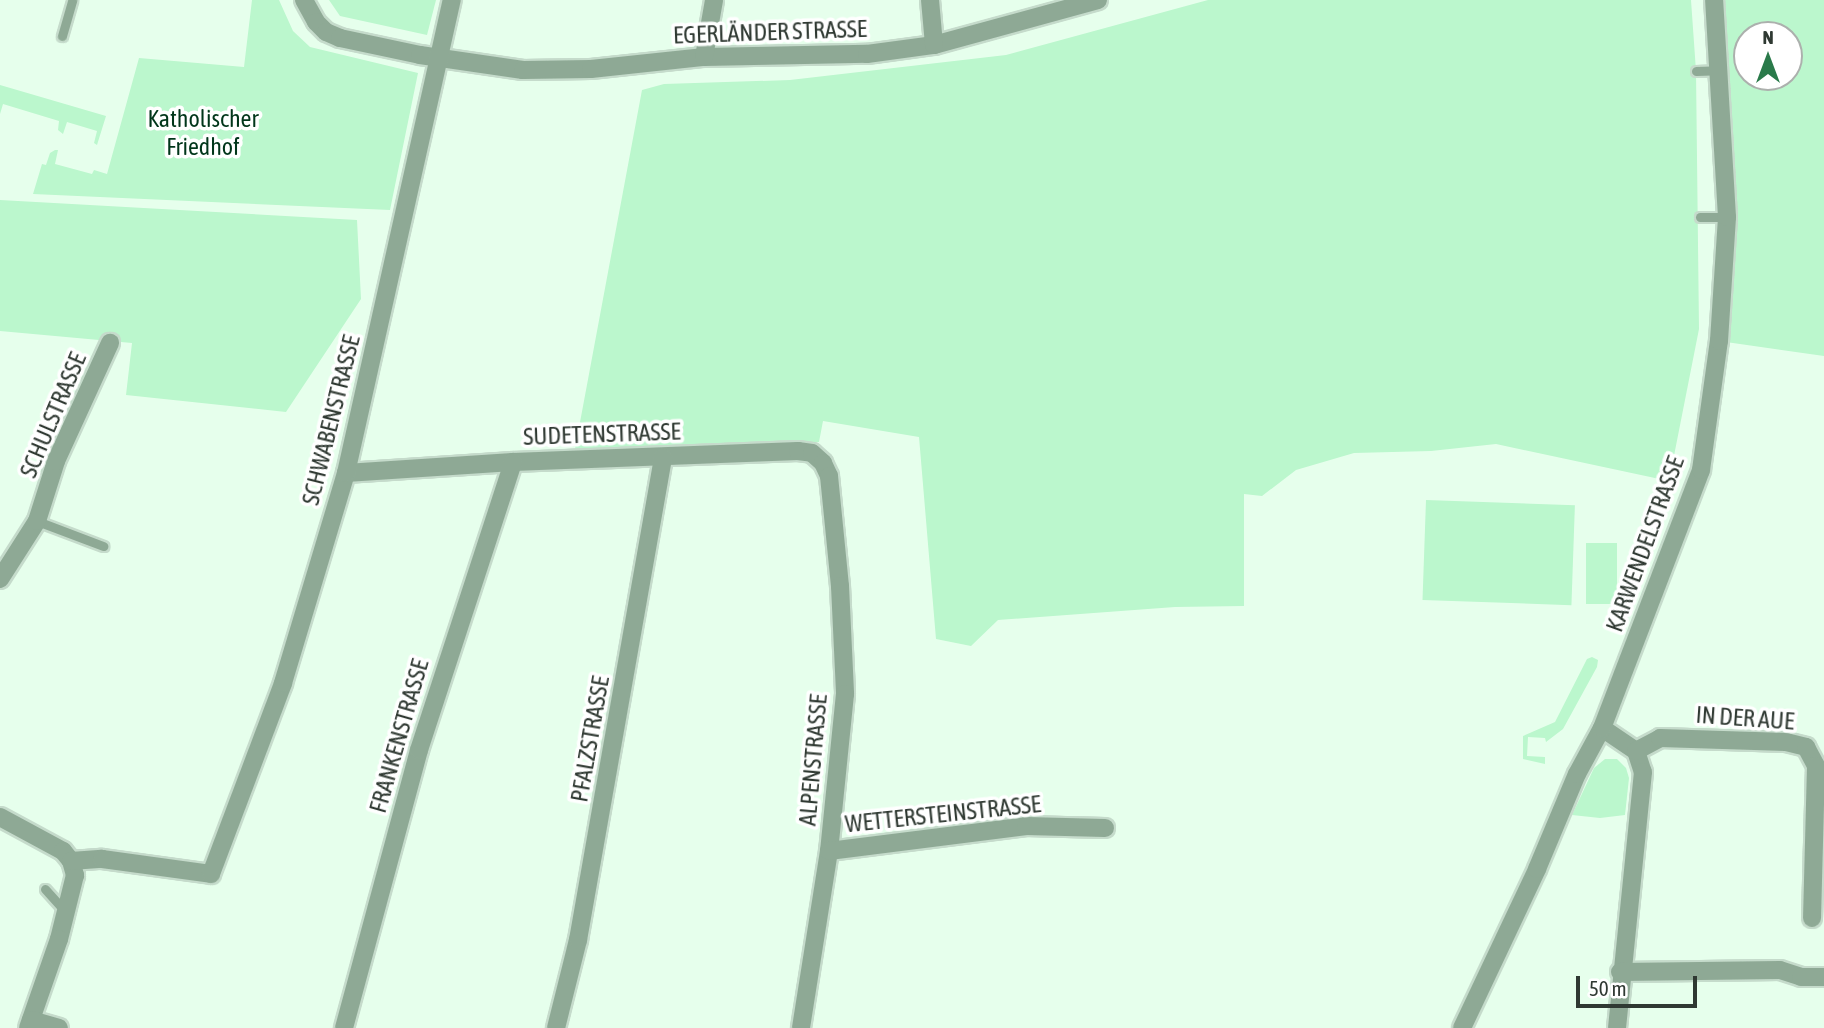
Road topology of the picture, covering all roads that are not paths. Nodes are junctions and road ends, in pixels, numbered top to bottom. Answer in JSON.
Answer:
{"nodes":[{"id":1,"x":72,"y":0,"type":"edge"},
{"id":2,"x":304,"y":0,"type":"edge"},
{"id":3,"x":452,"y":0,"type":"edge"},
{"id":4,"x":714,"y":0,"type":"edge"},
{"id":5,"x":930,"y":0,"type":"edge"},
{"id":6,"x":1098,"y":0,"type":"edge"},
{"id":7,"x":1714,"y":0,"type":"edge"},
{"id":8,"x":62,"y":36,"type":"dead end"},
{"id":9,"x":934,"y":44,"type":"junction"},
{"id":10,"x":704,"y":57,"type":"junction"},
{"id":11,"x":440,"y":58,"type":"junction"},
{"id":12,"x":1720,"y":70,"type":"junction"},
{"id":13,"x":1696,"y":71,"type":"dead end"},
{"id":14,"x":1700,"y":217,"type":"dead end"},
{"id":15,"x":1727,"y":217,"type":"junction"},
{"id":16,"x":110,"y":344,"type":"dead end"},
{"id":17,"x":663,"y":457,"type":"junction"},
{"id":18,"x":513,"y":462,"type":"junction"},
{"id":19,"x":346,"y":473,"type":"junction"},
{"id":20,"x":831,"y":495,"type":"joint"},
{"id":21,"x":37,"y":521,"type":"junction"},
{"id":22,"x":103,"y":545,"type":"dead end"},
{"id":23,"x":0,"y":579,"type":"edge"},
{"id":24,"x":1602,"y":728,"type":"junction"},
{"id":25,"x":1636,"y":751,"type":"junction"},
{"id":26,"x":0,"y":817,"type":"edge"},
{"id":27,"x":1104,"y":828,"type":"dead end"},
{"id":28,"x":829,"y":851,"type":"junction"},
{"id":29,"x":71,"y":861,"type":"junction"},
{"id":30,"x":45,"y":889,"type":"dead end"},
{"id":31,"x":67,"y":912,"type":"junction"},
{"id":32,"x":1812,"y":919,"type":"dead end"},
{"id":33,"x":1620,"y":971,"type":"junction"},
{"id":34,"x":1824,"y":977,"type":"edge"},
{"id":35,"x":30,"y":1024,"type":"edge"},
{"id":36,"x":59,"y":1028,"type":"edge"},
{"id":37,"x":344,"y":1028,"type":"edge"},
{"id":38,"x":556,"y":1028,"type":"edge"},
{"id":39,"x":801,"y":1028,"type":"edge"},
{"id":40,"x":1462,"y":1028,"type":"edge"},
{"id":41,"x":1617,"y":1028,"type":"edge"}],
"edges":[{"from":1,"to":8,"type":"lane"},
{"from":2,"to":11,"type":"street","name":"EGERLÄNDER STRASSE"},
{"from":3,"to":11,"type":"street","name":"SCHWABENSTRASSE"},
{"from":4,"to":10,"type":"street"},
{"from":5,"to":9,"type":"street"},
{"from":6,"to":9,"type":"street","name":"EGERLÄNDER STRASSE"},
{"from":7,"to":12,"type":"street","name":"KARWENDELSTRASSE"},
{"from":9,"to":10,"type":"street","name":"EGERLÄNDER STRASSE"},
{"from":10,"to":11,"type":"street","name":"EGERLÄNDER STRASSE"},
{"from":11,"to":19,"type":"street","name":"SCHWABENSTRASSE"},
{"from":12,"to":13,"type":"lane"},
{"from":12,"to":15,"type":"street","name":"KARWENDELSTRASSE"},
{"from":14,"to":15,"type":"lane"},
{"from":15,"to":24,"type":"street","name":"KARWENDELSTRASSE"},
{"from":16,"to":21,"type":"street","name":"SCHULSTRASSE"},
{"from":17,"to":18,"type":"street","name":"SUDETENSTRASSE"},
{"from":17,"to":20,"type":"street","name":"SUDETENSTRASSE"},
{"from":17,"to":38,"type":"street","name":"PFALZSTRASSE"},
{"from":18,"to":19,"type":"street","name":"SUDETENSTRASSE"},
{"from":18,"to":37,"type":"street","name":"FRANKENSTRASSE"},
{"from":19,"to":29,"type":"street","name":"SCHWABENSTRASSE"},
{"from":20,"to":28,"type":"street","name":"ALPENSTRASSE"},
{"from":21,"to":22,"type":"lane"},
{"from":21,"to":23,"type":"street","name":"SCHULSTRASSE"},
{"from":24,"to":25,"type":"street"},
{"from":24,"to":40,"type":"street","name":"KARWENDELSTRASSE"},
{"from":25,"to":32,"type":"street","name":"IN DER AUE"},
{"from":25,"to":33,"type":"street"},
{"from":26,"to":29,"type":"street"},
{"from":27,"to":28,"type":"street","name":"WETTERSTEINSTRASSE"},
{"from":28,"to":39,"type":"street","name":"ALPENSTRASSE"},
{"from":29,"to":31,"type":"street"},
{"from":30,"to":31,"type":"lane"},
{"from":31,"to":35,"type":"street"},
{"from":33,"to":34,"type":"street"},
{"from":33,"to":41,"type":"street"},
{"from":35,"to":36,"type":"street"}]}
